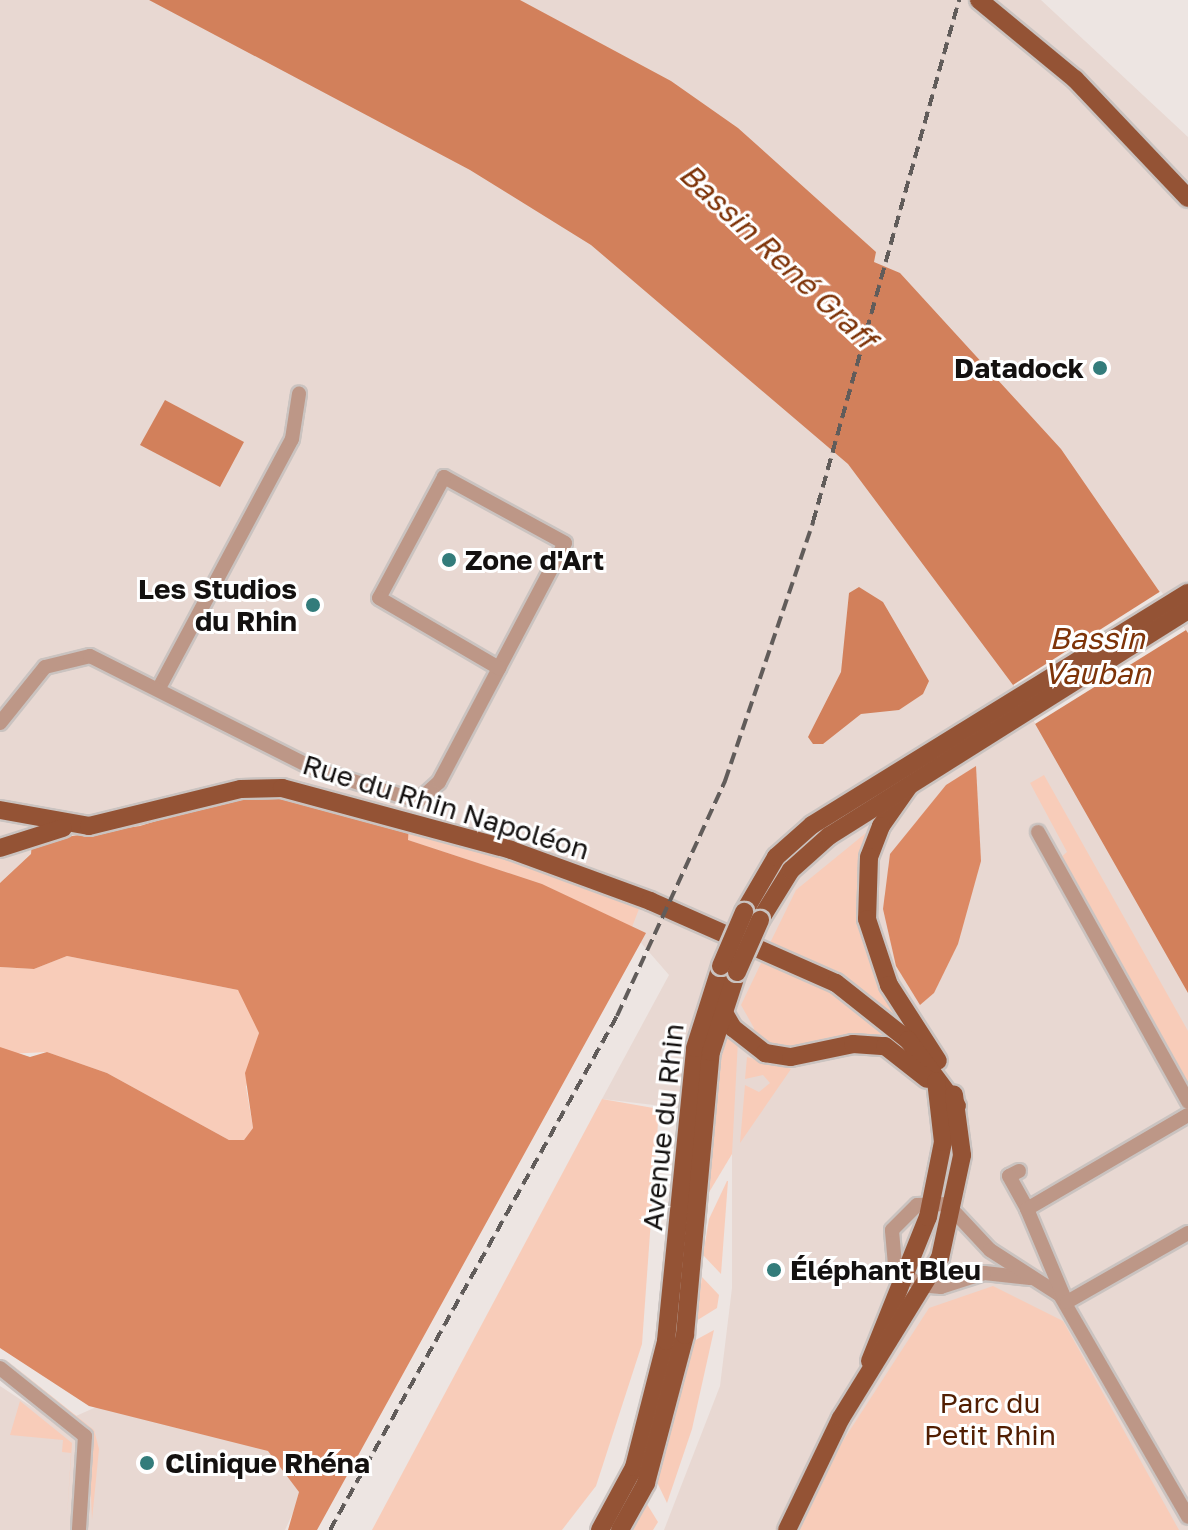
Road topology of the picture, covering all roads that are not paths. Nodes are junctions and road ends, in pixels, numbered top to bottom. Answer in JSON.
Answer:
{"nodes":[{"id":1,"x":979,"y":0,"type":"edge"},
{"id":2,"x":1188,"y":198,"type":"edge"},
{"id":3,"x":299,"y":394,"type":"dead end"},
{"id":4,"x":1188,"y":593,"type":"edge"},
{"id":5,"x":1188,"y":610,"type":"edge"},
{"id":6,"x":499,"y":668,"type":"junction"},
{"id":7,"x":159,"y":688,"type":"junction"},
{"id":8,"x":0,"y":723,"type":"edge"},
{"id":9,"x":964,"y":743,"type":"junction"},
{"id":10,"x":909,"y":786,"type":"junction"},
{"id":11,"x":0,"y":810,"type":"edge"},
{"id":12,"x":70,"y":826,"type":"junction"},
{"id":13,"x":1038,"y":832,"type":"dead end"},
{"id":14,"x":0,"y":848,"type":"edge"},
{"id":15,"x":752,"y":916,"type":"junction"},
{"id":16,"x":729,"y":969,"type":"junction"},
{"id":17,"x":712,"y":986,"type":"junction"},
{"id":18,"x":722,"y":1008,"type":"junction"},
{"id":19,"x":907,"y":1039,"type":"junction"},
{"id":20,"x":923,"y":1056,"type":"junction"},
{"id":21,"x":1188,"y":1102,"type":"edge"},
{"id":22,"x":950,"y":1109,"type":"junction"},
{"id":23,"x":1188,"y":1115,"type":"edge"},
{"id":24,"x":1019,"y":1171,"type":"dead end"},
{"id":25,"x":930,"y":1202,"type":"junction"},
{"id":26,"x":954,"y":1207,"type":"junction"},
{"id":27,"x":1027,"y":1209,"type":"junction"},
{"id":28,"x":1188,"y":1233,"type":"edge"},
{"id":29,"x":904,"y":1277,"type":"junction"},
{"id":30,"x":1030,"y":1278,"type":"junction"},
{"id":31,"x":925,"y":1287,"type":"junction"},
{"id":32,"x":1067,"y":1302,"type":"junction"},
{"id":33,"x":0,"y":1368,"type":"edge"},
{"id":34,"x":862,"y":1383,"type":"junction"},
{"id":35,"x":1188,"y":1517,"type":"edge"},
{"id":36,"x":79,"y":1530,"type":"edge"},
{"id":37,"x":600,"y":1530,"type":"edge"},
{"id":38,"x":620,"y":1530,"type":"edge"},
{"id":39,"x":787,"y":1530,"type":"edge"}],
"edges":[{"from":1,"to":2,"type":"main road"},
{"from":3,"to":7,"type":"street"},
{"from":4,"to":9,"type":"main road"},
{"from":5,"to":9,"type":"main road"},
{"from":6,"to":6,"type":"street"},
{"from":6,"to":7,"type":"street"},
{"from":7,"to":8,"type":"street"},
{"from":9,"to":10,"type":"main road","name":"Avenue du Rhin"},
{"from":9,"to":15,"type":"main road","name":"Avenue du Rhin"},
{"from":10,"to":15,"type":"main road","name":"Avenue du Rhin"},
{"from":10,"to":19,"type":"main road"},
{"from":11,"to":12,"type":"main road","name":"Rue du Rhin Napoléon"},
{"from":12,"to":14,"type":"main road","name":"Rue du Rhin Napoléon"},
{"from":12,"to":19,"type":"main road","name":"Rue du Rhin Napoléon"},
{"from":13,"to":21,"type":"street"},
{"from":15,"to":16,"type":"main road","name":"Avenue du Rhin","bridge":true},
{"from":16,"to":17,"type":"main road","name":"Avenue du Rhin"},
{"from":16,"to":18,"type":"main road","name":"Avenue du Rhin"},
{"from":17,"to":18,"type":"main road"},
{"from":17,"to":37,"type":"main road","name":"Avenue du Rhin"},
{"from":18,"to":19,"type":"main road"},
{"from":18,"to":38,"type":"main road","name":"Avenue du Rhin"},
{"from":19,"to":20,"type":"main road"},
{"from":19,"to":20,"type":"main road","name":"Rue du Rhin Napoléon"},
{"from":20,"to":22,"type":"main road"},
{"from":22,"to":25,"type":"main road"},
{"from":22,"to":26,"type":"main road"},
{"from":23,"to":27,"type":"street"},
{"from":24,"to":27,"type":"street"},
{"from":25,"to":26,"type":"street"},
{"from":25,"to":29,"type":"main road"},
{"from":25,"to":29,"type":"street"},
{"from":26,"to":30,"type":"street"},
{"from":26,"to":31,"type":"main road"},
{"from":27,"to":32,"type":"street"},
{"from":28,"to":32,"type":"street"},
{"from":29,"to":31,"type":"street"},
{"from":29,"to":34,"type":"main road"},
{"from":30,"to":31,"type":"street"},
{"from":30,"to":32,"type":"street"},
{"from":31,"to":34,"type":"main road"},
{"from":32,"to":35,"type":"street"},
{"from":33,"to":36,"type":"street"},
{"from":34,"to":39,"type":"main road"}]}
